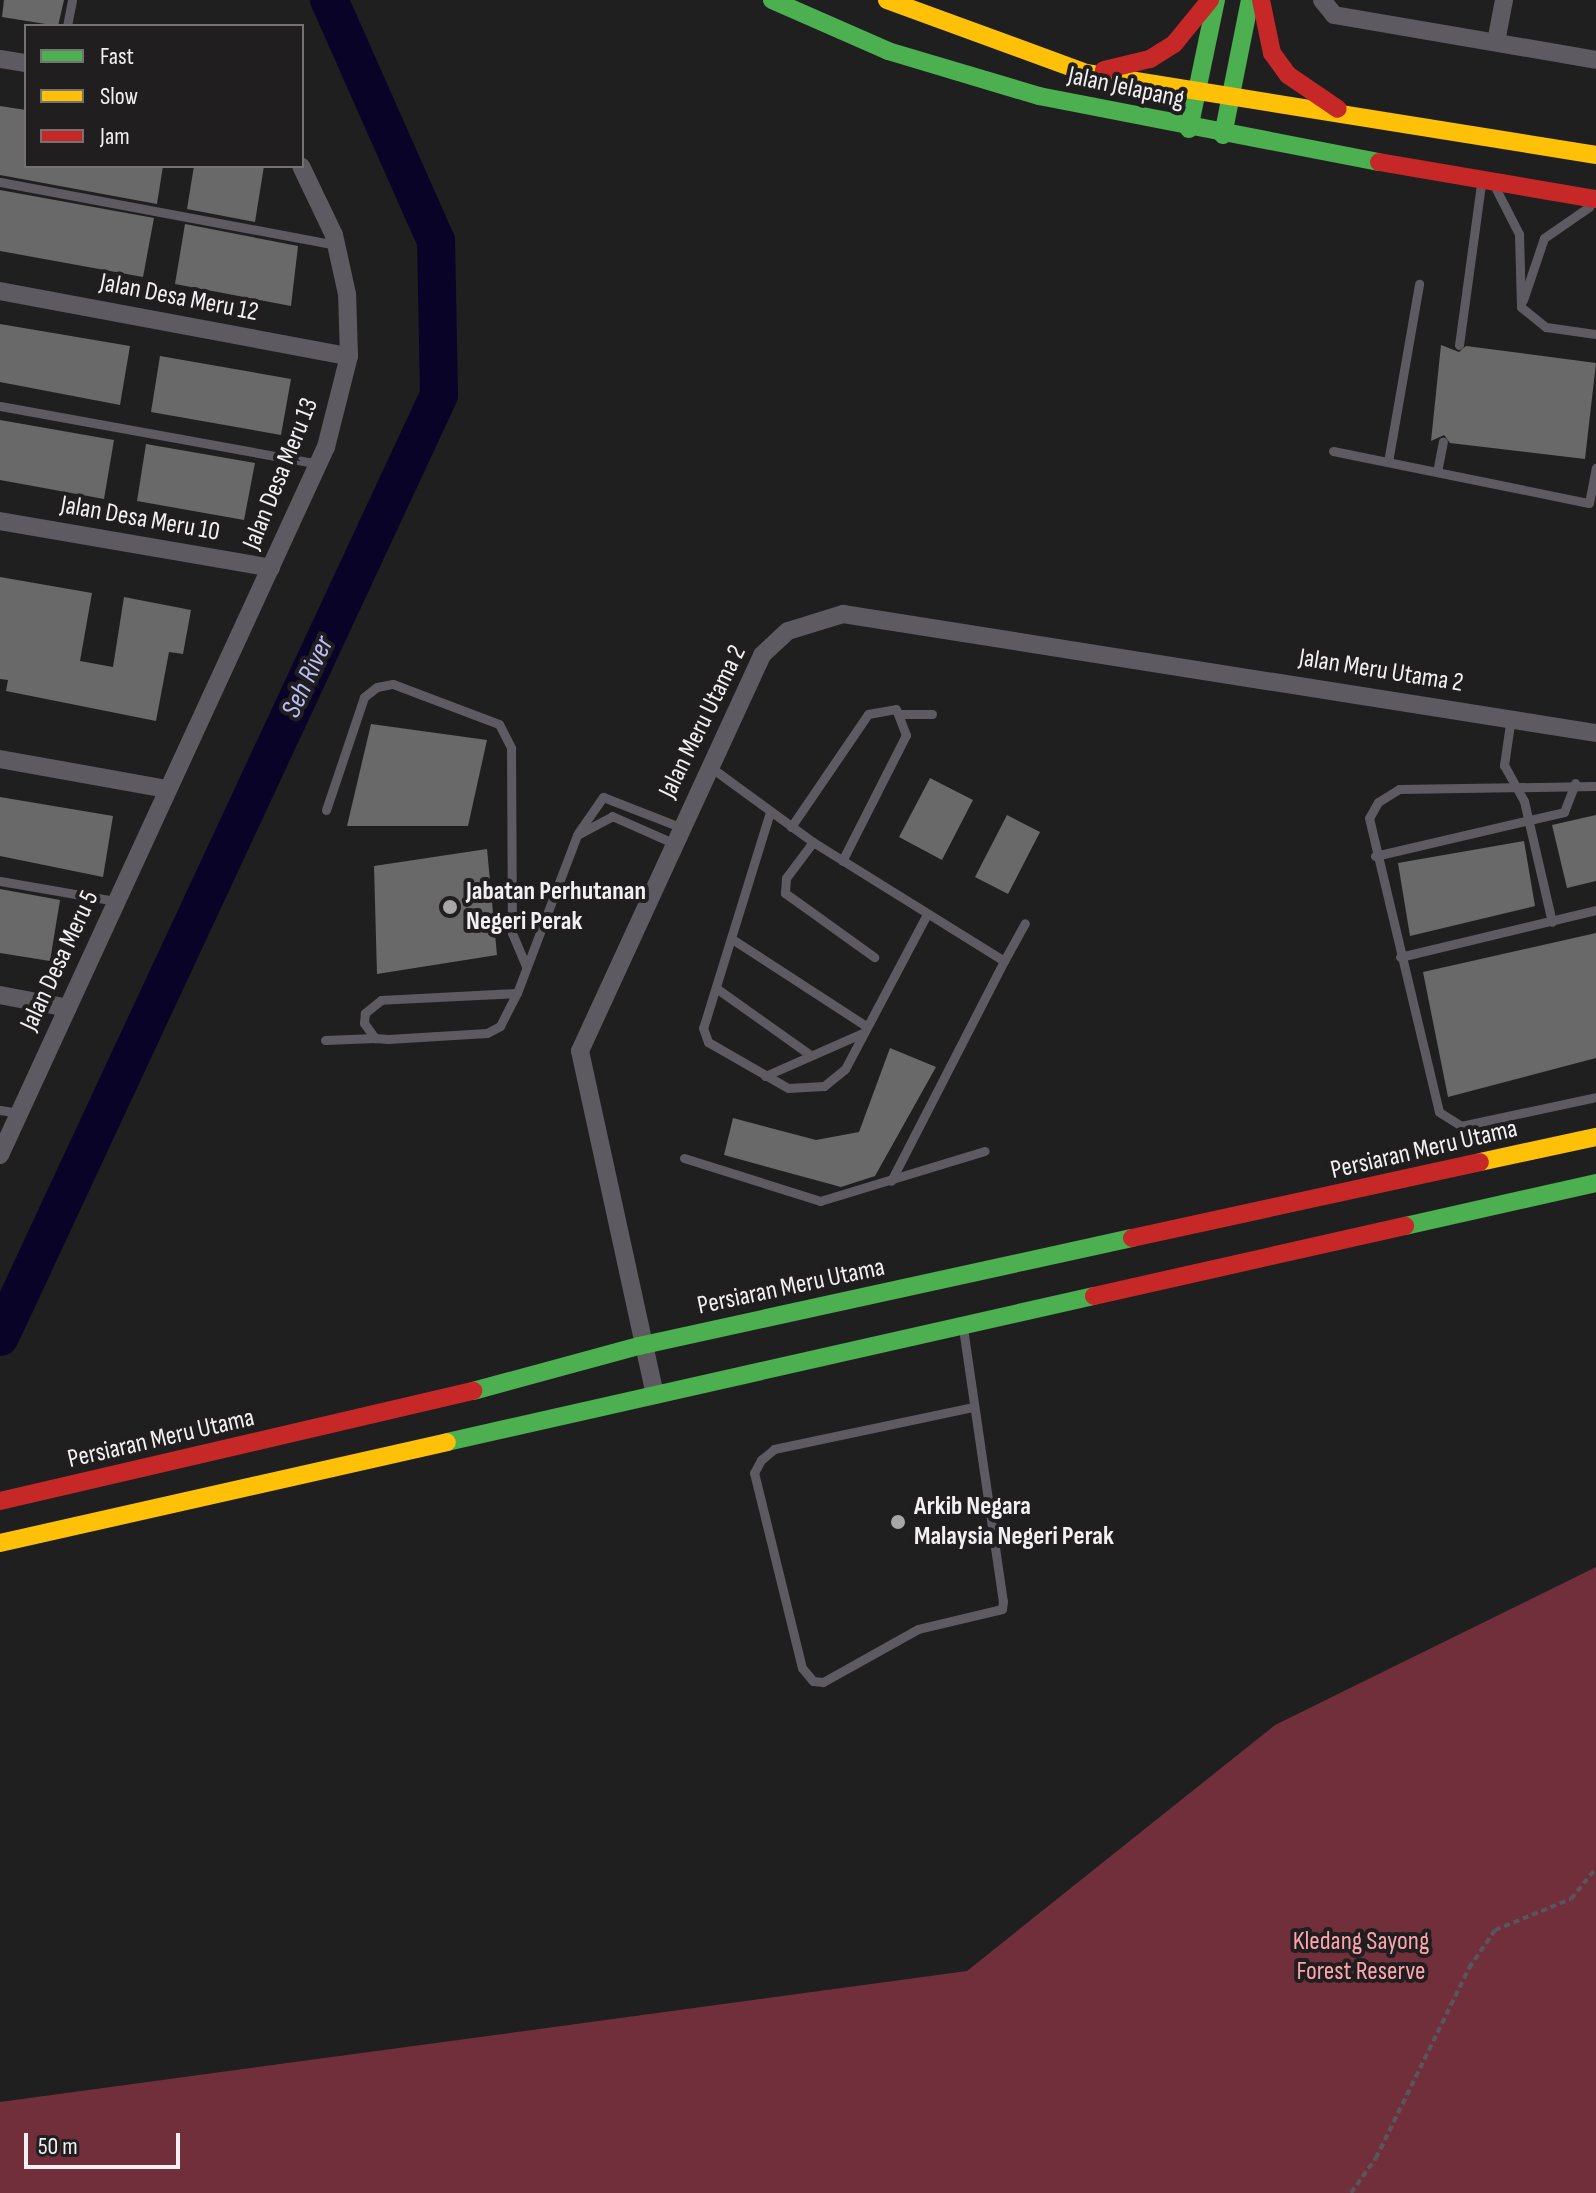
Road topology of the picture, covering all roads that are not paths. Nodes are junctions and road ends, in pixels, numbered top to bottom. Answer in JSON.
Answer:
{"nodes":[{"id":1,"x":72,"y":0,"type":"edge"},
{"id":2,"x":772,"y":0,"type":"edge"},
{"id":3,"x":887,"y":0,"type":"edge"},
{"id":4,"x":1213,"y":0,"type":"edge"},
{"id":5,"x":1250,"y":0,"type":"edge"},
{"id":6,"x":1261,"y":0,"type":"edge"},
{"id":7,"x":1322,"y":0,"type":"edge"},
{"id":8,"x":1504,"y":0,"type":"edge"},
{"id":9,"x":67,"y":24,"type":"edge"},
{"id":10,"x":1496,"y":42,"type":"junction"},
{"id":11,"x":0,"y":59,"type":"edge"},
{"id":12,"x":1596,"y":60,"type":"edge"},
{"id":13,"x":24,"y":63,"type":"edge"},
{"id":14,"x":1086,"y":73,"type":"junction"},
{"id":15,"x":1195,"y":88,"type":"junction"},
{"id":16,"x":1230,"y":96,"type":"junction"},
{"id":17,"x":1355,"y":119,"type":"junction"},
{"id":18,"x":1189,"y":129,"type":"junction"},
{"id":19,"x":1223,"y":135,"type":"junction"},
{"id":20,"x":1489,"y":139,"type":"junction"},
{"id":21,"x":1596,"y":155,"type":"edge"},
{"id":22,"x":302,"y":168,"type":"edge"},
{"id":23,"x":0,"y":182,"type":"edge"},
{"id":24,"x":1486,"y":182,"type":"junction"},
{"id":25,"x":1596,"y":201,"type":"edge"},
{"id":26,"x":337,"y":245,"type":"junction"},
{"id":27,"x":1419,"y":284,"type":"dead end"},
{"id":28,"x":0,"y":291,"type":"edge"},
{"id":29,"x":1521,"y":307,"type":"junction"},
{"id":30,"x":1596,"y":334,"type":"edge"},
{"id":31,"x":1459,"y":345,"type":"dead end"},
{"id":32,"x":349,"y":356,"type":"junction"},
{"id":33,"x":0,"y":406,"type":"edge"},
{"id":34,"x":1443,"y":442,"type":"dead end"},
{"id":35,"x":1333,"y":451,"type":"dead end"},
{"id":36,"x":1388,"y":462,"type":"junction"},
{"id":37,"x":319,"y":464,"type":"junction"},
{"id":38,"x":1596,"y":468,"type":"edge"},
{"id":39,"x":1437,"y":472,"type":"junction"},
{"id":40,"x":0,"y":521,"type":"edge"},
{"id":41,"x":271,"y":568,"type":"junction"},
{"id":42,"x":901,"y":714,"type":"junction"},
{"id":43,"x":932,"y":714,"type":"dead end"},
{"id":44,"x":1511,"y":717,"type":"junction"},
{"id":45,"x":1596,"y":733,"type":"edge"},
{"id":46,"x":0,"y":759,"type":"edge"},
{"id":47,"x":709,"y":766,"type":"junction"},
{"id":48,"x":1575,"y":783,"type":"junction"},
{"id":49,"x":1515,"y":785,"type":"junction"},
{"id":50,"x":1596,"y":786,"type":"edge"},
{"id":51,"x":167,"y":789,"type":"junction"},
{"id":52,"x":326,"y":810,"type":"dead end"},
{"id":53,"x":770,"y":812,"type":"junction"},
{"id":54,"x":1529,"y":820,"type":"junction"},
{"id":55,"x":791,"y":827,"type":"junction"},
{"id":56,"x":577,"y":835,"type":"junction"},
{"id":57,"x":676,"y":835,"type":"junction"},
{"id":58,"x":813,"y":842,"type":"junction"},
{"id":59,"x":1375,"y":856,"type":"junction"},
{"id":60,"x":842,"y":861,"type":"junction"},
{"id":61,"x":0,"y":881,"type":"edge"},
{"id":62,"x":116,"y":901,"type":"junction"},
{"id":63,"x":1596,"y":910,"type":"edge"},
{"id":64,"x":926,"y":916,"type":"junction"},
{"id":65,"x":1552,"y":922,"type":"junction"},
{"id":66,"x":1025,"y":923,"type":"dead end"},
{"id":67,"x":732,"y":939,"type":"junction"},
{"id":68,"x":874,"y":957,"type":"dead end"},
{"id":69,"x":1400,"y":957,"type":"junction"},
{"id":70,"x":1004,"y":961,"type":"junction"},
{"id":71,"x":526,"y":966,"type":"junction"},
{"id":72,"x":716,"y":988,"type":"junction"},
{"id":73,"x":517,"y":993,"type":"junction"},
{"id":74,"x":0,"y":995,"type":"edge"},
{"id":75,"x":68,"y":1008,"type":"junction"},
{"id":76,"x":864,"y":1029,"type":"junction"},
{"id":77,"x":375,"y":1038,"type":"junction"},
{"id":78,"x":325,"y":1040,"type":"dead end"},
{"id":79,"x":809,"y":1054,"type":"junction"},
{"id":80,"x":765,"y":1076,"type":"junction"},
{"id":81,"x":1596,"y":1097,"type":"edge"},
{"id":82,"x":0,"y":1110,"type":"edge"},
{"id":83,"x":19,"y":1113,"type":"junction"},
{"id":84,"x":1596,"y":1137,"type":"edge"},
{"id":85,"x":985,"y":1151,"type":"dead end"},
{"id":86,"x":0,"y":1155,"type":"edge"},
{"id":87,"x":684,"y":1158,"type":"dead end"},
{"id":88,"x":891,"y":1181,"type":"junction"},
{"id":89,"x":1596,"y":1183,"type":"edge"},
{"id":90,"x":962,"y":1326,"type":"junction"},
{"id":91,"x":639,"y":1346,"type":"junction"},
{"id":92,"x":655,"y":1395,"type":"junction"},
{"id":93,"x":974,"y":1407,"type":"junction"},
{"id":94,"x":385,"y":1415,"type":"junction"},
{"id":95,"x":387,"y":1458,"type":"junction"},
{"id":96,"x":0,"y":1501,"type":"edge"},
{"id":97,"x":0,"y":1543,"type":"edge"}],
"edges":[{"from":1,"to":9,"type":"lane"},
{"from":2,"to":18,"type":"main road","name":"Jalan Jelapang"},
{"from":3,"to":14,"type":"main road","name":"Jalan Jelapang"},
{"from":4,"to":14,"type":"main road"},
{"from":4,"to":15,"type":"main road"},
{"from":5,"to":16,"type":"main road"},
{"from":6,"to":17,"type":"main road"},
{"from":7,"to":10,"type":"street"},
{"from":8,"to":10,"type":"street"},
{"from":10,"to":12,"type":"street"},
{"from":11,"to":13,"type":"street"},
{"from":14,"to":15,"type":"main road","name":"Jalan Jelapang"},
{"from":15,"to":16,"type":"main road","name":"Jalan Jelapang"},
{"from":15,"to":18,"type":"main road"},
{"from":16,"to":17,"type":"main road","name":"Jalan Jelapang"},
{"from":16,"to":19,"type":"main road"},
{"from":17,"to":20,"type":"main road","name":"Jalan Jelapang"},
{"from":18,"to":19,"type":"main road","name":"Jalan Jelapang"},
{"from":19,"to":24,"type":"main road","name":"Jalan Jelapang"},
{"from":20,"to":21,"type":"main road","name":"Jalan Jelapang"},
{"from":20,"to":24,"type":"main road"},
{"from":22,"to":26,"type":"street","name":"Jalan Desa Meru 13"},
{"from":23,"to":26,"type":"lane"},
{"from":24,"to":25,"type":"main road","name":"Jalan Jelapang"},
{"from":24,"to":29,"type":"lane"},
{"from":24,"to":31,"type":"lane"},
{"from":25,"to":29,"type":"lane"},
{"from":26,"to":32,"type":"street","name":"Jalan Desa Meru 13"},
{"from":27,"to":36,"type":"lane"},
{"from":28,"to":32,"type":"street","name":"Jalan Desa Meru 12"},
{"from":29,"to":30,"type":"lane"},
{"from":32,"to":37,"type":"street","name":"Jalan Desa Meru 13"},
{"from":33,"to":37,"type":"lane"},
{"from":34,"to":39,"type":"lane"},
{"from":35,"to":36,"type":"lane"},
{"from":36,"to":39,"type":"lane"},
{"from":37,"to":41,"type":"street","name":"Jalan Desa Meru 13"},
{"from":38,"to":39,"type":"lane"},
{"from":40,"to":41,"type":"street","name":"Jalan Desa Meru 10"},
{"from":41,"to":51,"type":"street","name":"Jalan Desa Meru 13"},
{"from":42,"to":43,"type":"lane"},
{"from":42,"to":55,"type":"lane"},
{"from":42,"to":60,"type":"lane"},
{"from":44,"to":45,"type":"street","name":"Jalan Meru Utama 2"},
{"from":44,"to":47,"type":"street","name":"Jalan Meru Utama 2"},
{"from":44,"to":49,"type":"lane"},
{"from":46,"to":51,"type":"street"},
{"from":47,"to":53,"type":"lane"},
{"from":47,"to":57,"type":"street","name":"Jalan Meru Utama 2"},
{"from":48,"to":49,"type":"lane"},
{"from":48,"to":50,"type":"lane"},
{"from":48,"to":54,"type":"lane"},
{"from":49,"to":54,"type":"lane"},
{"from":49,"to":59,"type":"lane"},
{"from":51,"to":62,"type":"street","name":"Jalan Desa Meru 5"},
{"from":52,"to":71,"type":"lane"},
{"from":53,"to":55,"type":"lane"},
{"from":53,"to":67,"type":"lane"},
{"from":54,"to":59,"type":"lane"},
{"from":54,"to":65,"type":"lane"},
{"from":55,"to":58,"type":"lane"},
{"from":56,"to":57,"type":"lane"},
{"from":56,"to":57,"type":"lane"},
{"from":56,"to":71,"type":"lane"},
{"from":57,"to":91,"type":"street","name":"Jalan Meru Utama 2"},
{"from":58,"to":60,"type":"lane"},
{"from":58,"to":68,"type":"lane"},
{"from":59,"to":69,"type":"lane"},
{"from":60,"to":64,"type":"lane"},
{"from":61,"to":62,"type":"lane"},
{"from":62,"to":75,"type":"street","name":"Jalan Desa Meru 5"},
{"from":63,"to":65,"type":"lane"},
{"from":64,"to":70,"type":"lane"},
{"from":64,"to":76,"type":"lane"},
{"from":65,"to":69,"type":"lane"},
{"from":66,"to":70,"type":"lane"},
{"from":67,"to":72,"type":"lane"},
{"from":67,"to":76,"type":"lane"},
{"from":69,"to":81,"type":"lane"},
{"from":70,"to":88,"type":"lane"},
{"from":71,"to":73,"type":"lane"},
{"from":72,"to":79,"type":"lane"},
{"from":72,"to":80,"type":"lane"},
{"from":73,"to":77,"type":"lane"},
{"from":73,"to":77,"type":"lane"},
{"from":74,"to":75,"type":"street"},
{"from":75,"to":83,"type":"street","name":"Jalan Desa Meru 5"},
{"from":76,"to":79,"type":"lane"},
{"from":76,"to":80,"type":"lane"},
{"from":77,"to":78,"type":"lane"},
{"from":79,"to":80,"type":"lane"},
{"from":82,"to":83,"type":"lane"},
{"from":83,"to":86,"type":"street","name":"Jalan Desa Meru 5"},
{"from":84,"to":91,"type":"main road","name":"Persiaran Meru Utama"},
{"from":85,"to":88,"type":"lane"},
{"from":87,"to":88,"type":"lane"},
{"from":89,"to":90,"type":"main road"},
{"from":90,"to":92,"type":"main road"},
{"from":90,"to":93,"type":"lane"},
{"from":91,"to":92,"type":"street","name":"Jalan Meru Utama 2"},
{"from":91,"to":94,"type":"main road","name":"Persiaran Meru Utama"},
{"from":92,"to":95,"type":"main road"},
{"from":93,"to":93,"type":"lane"},
{"from":94,"to":95,"type":"main road"},
{"from":94,"to":96,"type":"main road","name":"Persiaran Meru Utama"},
{"from":95,"to":97,"type":"main road"}]}
